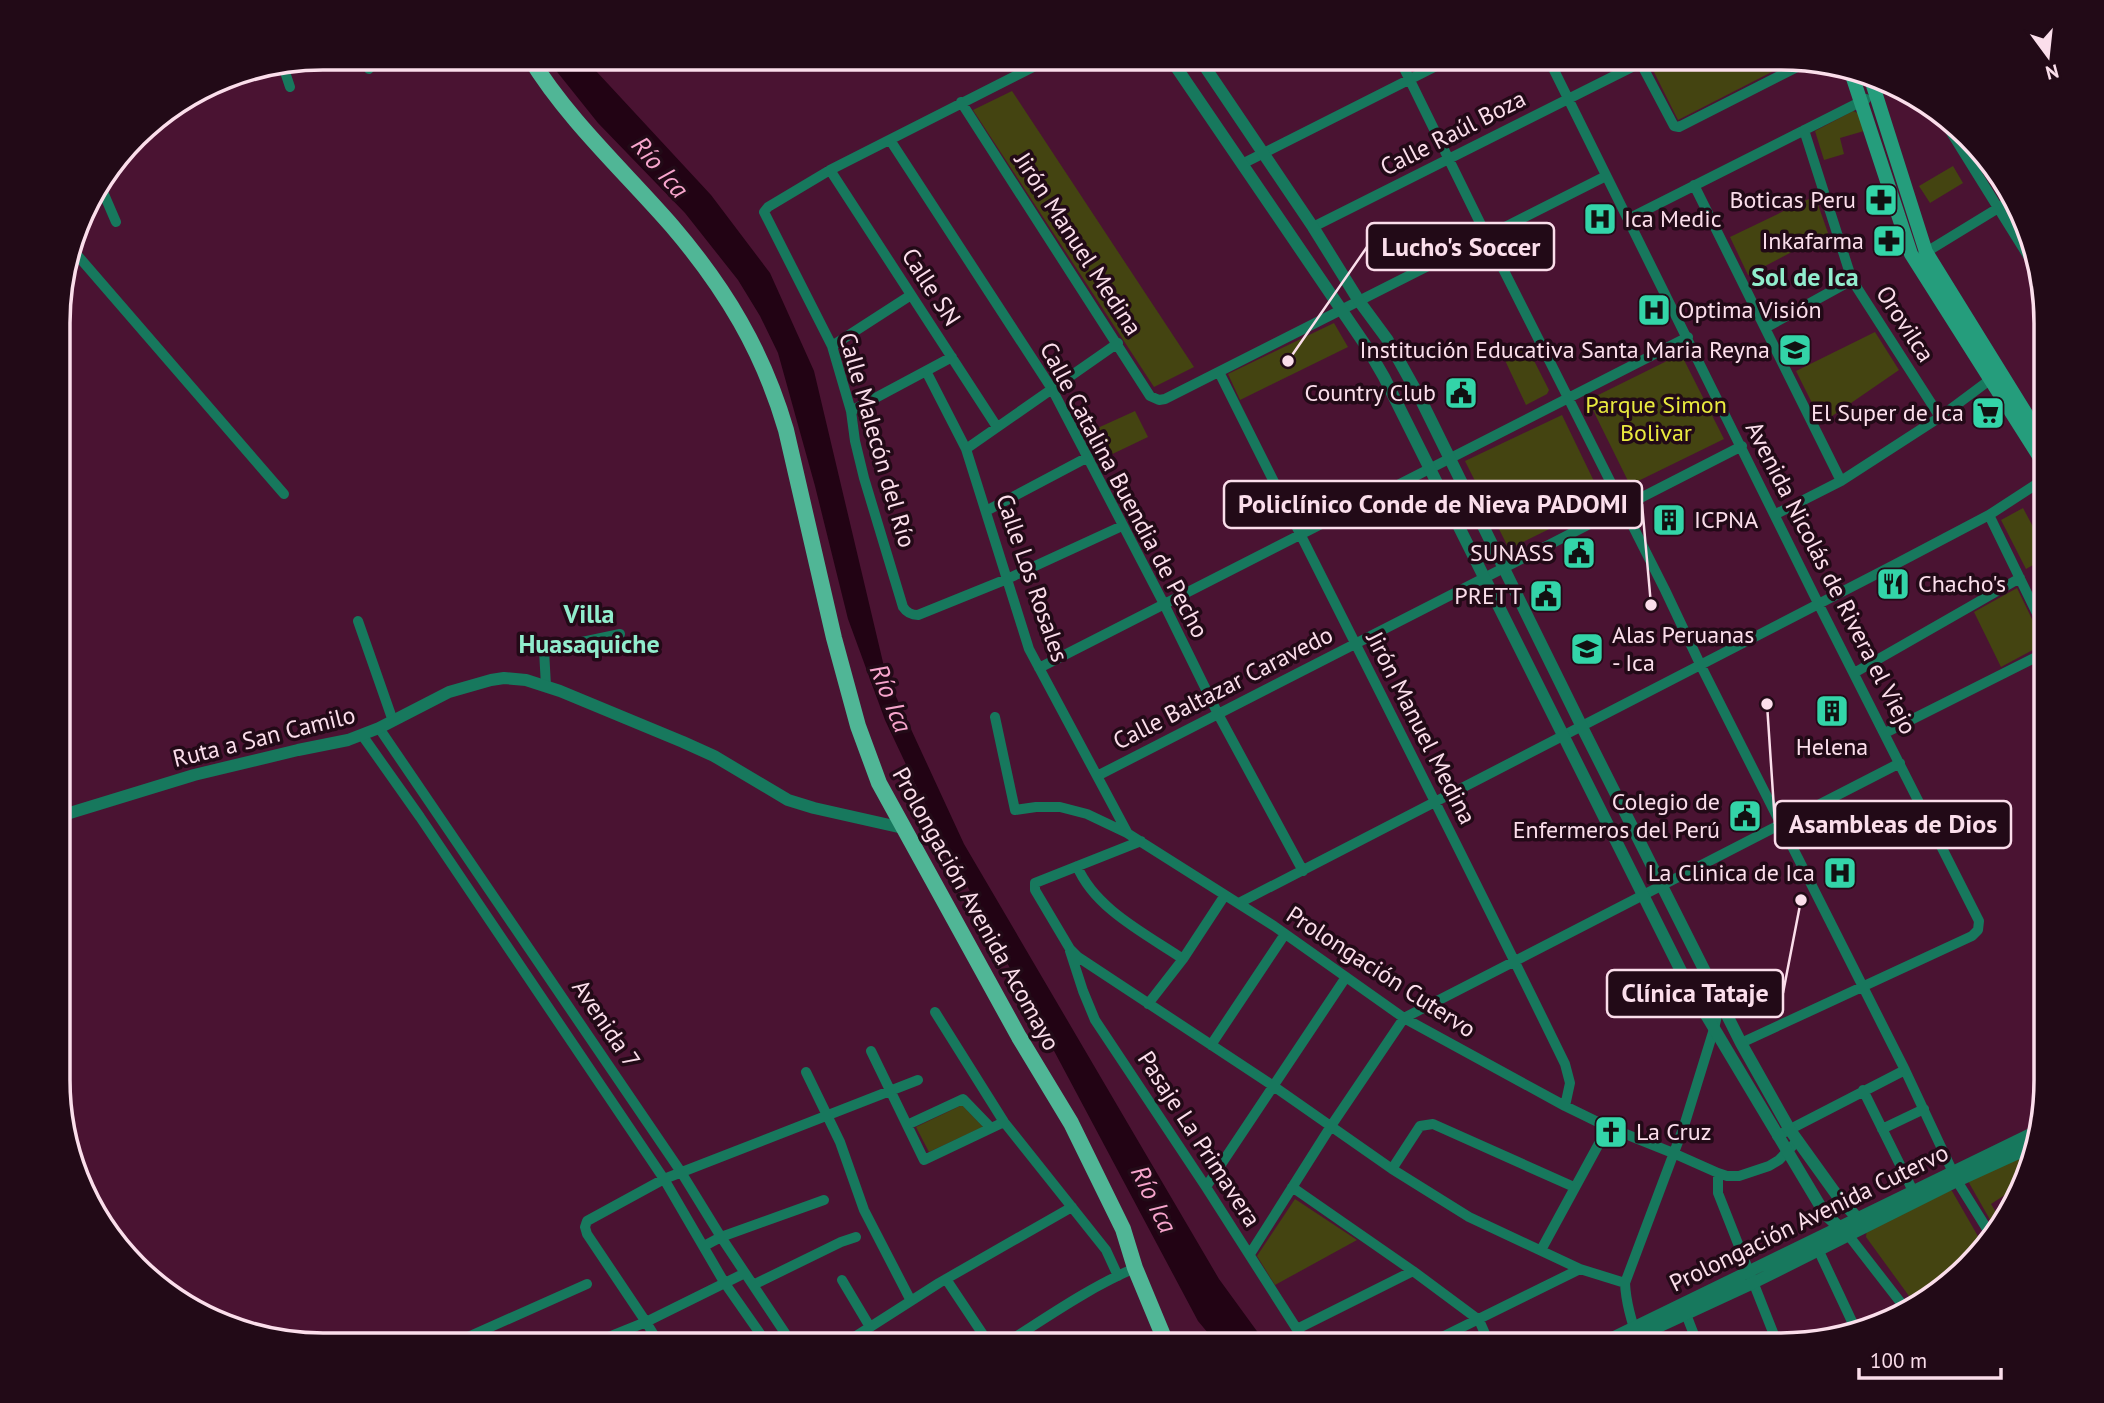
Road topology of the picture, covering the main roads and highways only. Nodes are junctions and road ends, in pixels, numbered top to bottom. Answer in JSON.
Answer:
{"nodes":[{"id":1,"x":539,"y":70,"type":"edge"},
{"id":2,"x":1854,"y":81,"type":"edge"},
{"id":3,"x":1874,"y":87,"type":"edge"},
{"id":4,"x":1920,"y":256,"type":"junction"},
{"id":5,"x":2034,"y":428,"type":"edge"},
{"id":6,"x":2034,"y":448,"type":"edge"},
{"id":7,"x":1162,"y":1333,"type":"edge"}],
"edges":[{"from":1,"to":7,"type":"main road","name":"Prolongación Avenida Acomayo"},
{"from":2,"to":4,"type":"main road"},
{"from":3,"to":4,"type":"main road"},
{"from":4,"to":5,"type":"main road"},
{"from":4,"to":6,"type":"main road"}]}
